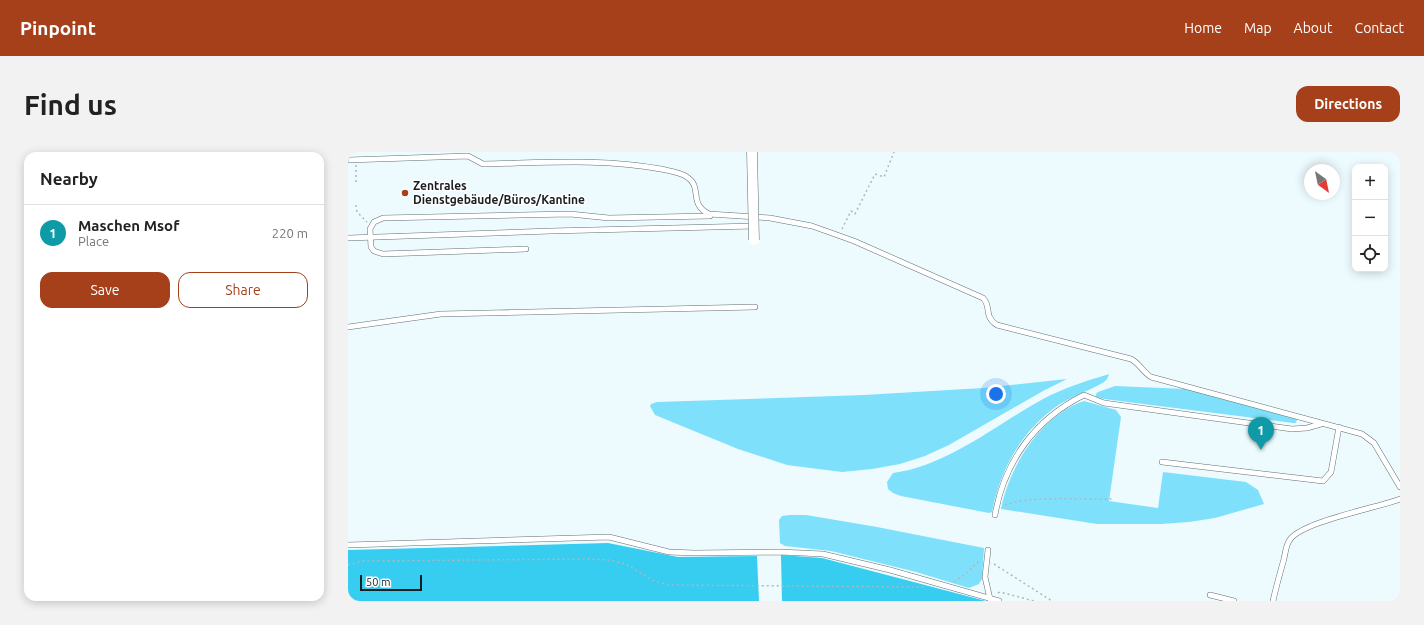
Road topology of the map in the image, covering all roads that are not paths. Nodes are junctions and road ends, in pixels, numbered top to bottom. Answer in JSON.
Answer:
{"nodes":[{"id":1,"x":752,"y":152,"type":"edge"},
{"id":2,"x":348,"y":160,"type":"edge"},
{"id":3,"x":715,"y":216,"type":"junction"},
{"id":4,"x":754,"y":226,"type":"junction"},
{"id":5,"x":370,"y":237,"type":"junction"},
{"id":6,"x":348,"y":238,"type":"edge"},
{"id":7,"x":754,"y":240,"type":"dead end"},
{"id":8,"x":526,"y":250,"type":"dead end"},
{"id":9,"x":755,"y":307,"type":"dead end"},
{"id":10,"x":348,"y":327,"type":"edge"},
{"id":11,"x":1322,"y":424,"type":"junction"},
{"id":12,"x":1339,"y":427,"type":"junction"},
{"id":13,"x":1162,"y":462,"type":"dead end"},
{"id":14,"x":1400,"y":487,"type":"edge"},
{"id":15,"x":1400,"y":500,"type":"edge"},
{"id":16,"x":995,"y":515,"type":"dead end"},
{"id":17,"x":348,"y":545,"type":"edge"},
{"id":18,"x":988,"y":551,"type":"road end"},
{"id":19,"x":1210,"y":594,"type":"dead end"},
{"id":20,"x":990,"y":599,"type":"junction"},
{"id":21,"x":999,"y":601,"type":"edge"},
{"id":22,"x":1234,"y":601,"type":"edge"},
{"id":23,"x":1273,"y":601,"type":"edge"}],
"edges":[{"from":1,"to":4,"type":"street","bridge":true},
{"from":2,"to":3,"type":"lane"},
{"from":3,"to":5,"type":"lane"},
{"from":3,"to":11,"type":"lane"},
{"from":4,"to":5,"type":"lane"},
{"from":4,"to":7,"type":"street","bridge":true},
{"from":5,"to":6,"type":"lane"},
{"from":5,"to":8,"type":"lane"},
{"from":9,"to":10,"type":"lane"},
{"from":11,"to":12,"type":"lane"},
{"from":11,"to":16,"type":"lane"},
{"from":12,"to":13,"type":"lane"},
{"from":12,"to":14,"type":"lane"},
{"from":15,"to":23,"type":"lane"},
{"from":17,"to":20,"type":"lane"},
{"from":18,"to":20,"type":"lane"},
{"from":19,"to":22,"type":"lane"},
{"from":20,"to":21,"type":"lane"}]}
